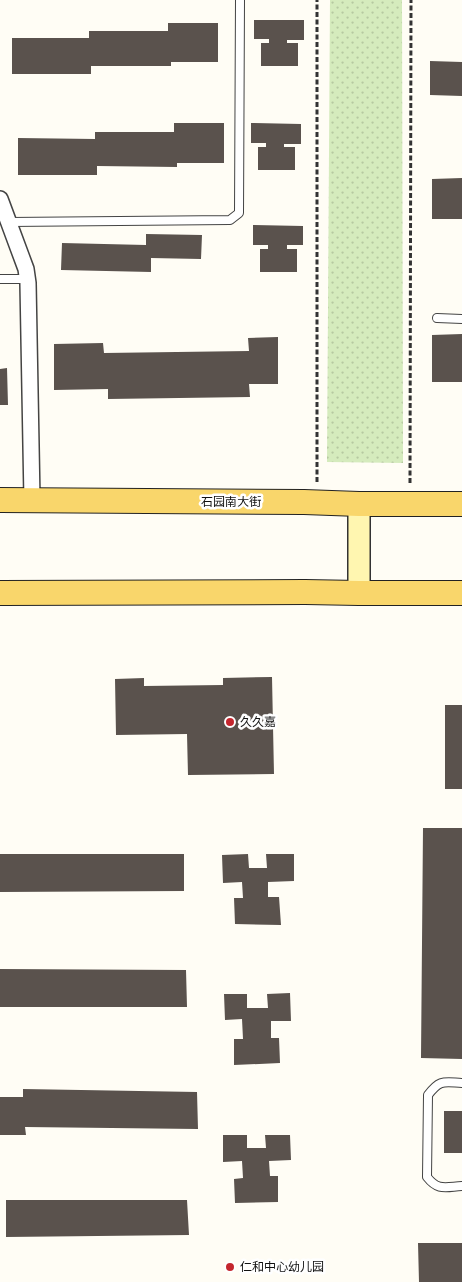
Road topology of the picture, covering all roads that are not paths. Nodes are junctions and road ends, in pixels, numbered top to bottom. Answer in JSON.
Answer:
{"nodes":[{"id":1,"x":240,"y":0,"type":"edge"},
{"id":2,"x":0,"y":198,"type":"edge"},
{"id":3,"x":9,"y":222,"type":"junction"},
{"id":4,"x":28,"y":278,"type":"junction"},
{"id":5,"x":0,"y":279,"type":"edge"},
{"id":6,"x":437,"y":318,"type":"dead end"},
{"id":7,"x":462,"y":319,"type":"edge"},
{"id":8,"x":0,"y":500,"type":"edge"},
{"id":9,"x":32,"y":500,"type":"junction"},
{"id":10,"x":358,"y":504,"type":"junction"},
{"id":11,"x":462,"y":504,"type":"edge"},
{"id":12,"x":0,"y":593,"type":"edge"},
{"id":13,"x":359,"y":593,"type":"junction"},
{"id":14,"x":462,"y":593,"type":"edge"},
{"id":15,"x":462,"y":1083,"type":"edge"},
{"id":16,"x":462,"y":1186,"type":"edge"}],
"edges":[{"from":1,"to":3,"type":"lane"},
{"from":2,"to":3,"type":"street"},
{"from":3,"to":4,"type":"street"},
{"from":4,"to":5,"type":"lane"},
{"from":4,"to":9,"type":"street"},
{"from":6,"to":7,"type":"lane"},
{"from":8,"to":9,"type":"main road","name":"石园南大街"},
{"from":9,"to":10,"type":"main road","name":"石园南大街"},
{"from":10,"to":11,"type":"main road","name":"石园南大街"},
{"from":10,"to":13,"type":"street"},
{"from":12,"to":13,"type":"main road"},
{"from":13,"to":14,"type":"main road"},
{"from":15,"to":16,"type":"lane"}]}
